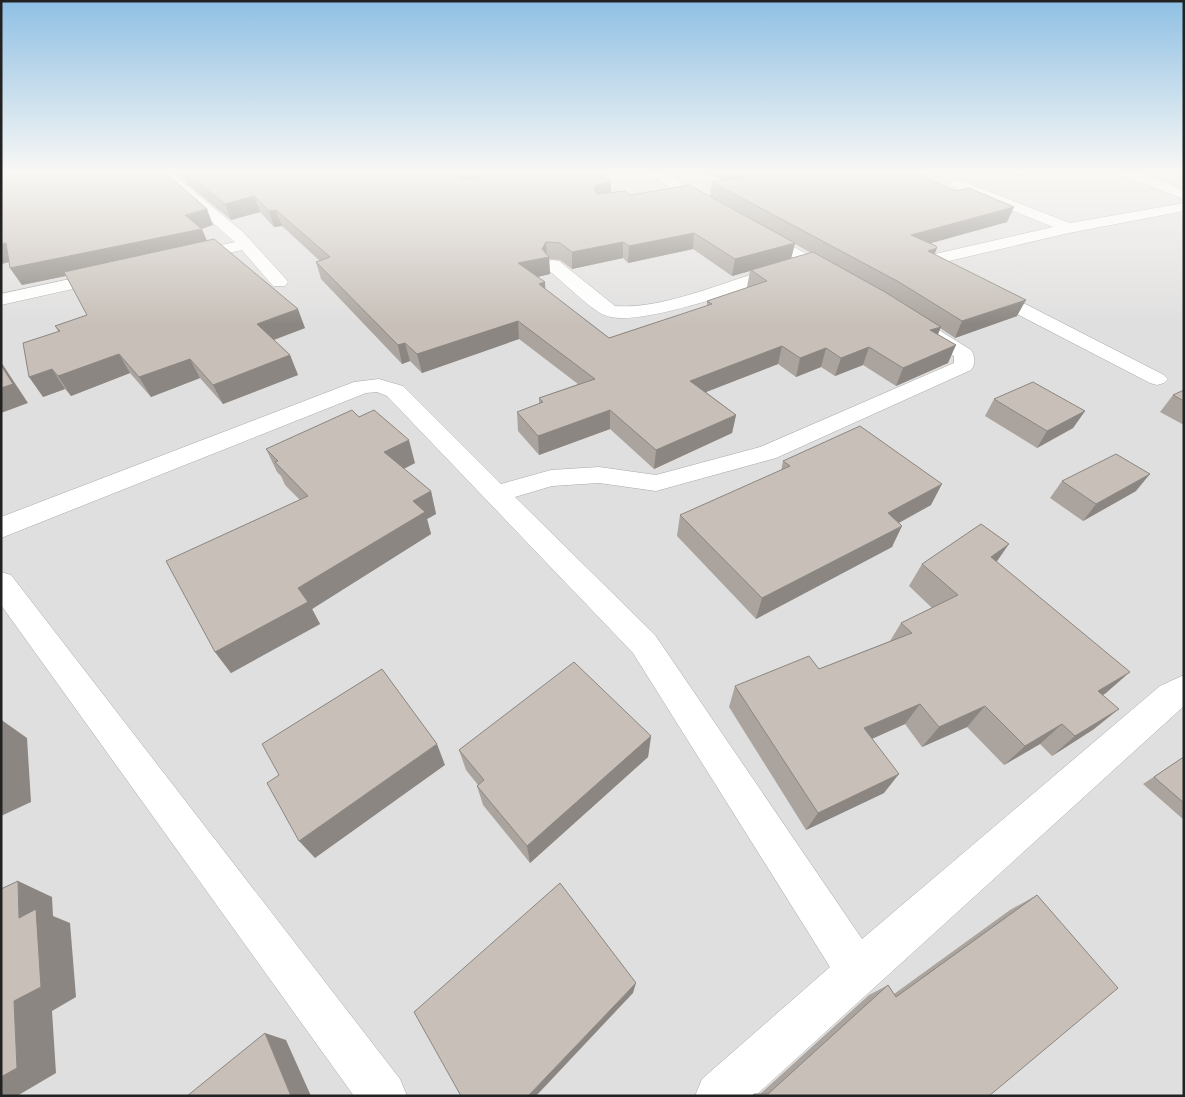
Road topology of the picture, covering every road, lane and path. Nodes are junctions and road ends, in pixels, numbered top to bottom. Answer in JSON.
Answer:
{"nodes":[{"id":1,"x":222,"y":222,"type":"edge"},
{"id":2,"x":1055,"y":222,"type":"edge"},
{"id":3,"x":1101,"y":222,"type":"edge"},
{"id":4,"x":750,"y":228,"type":"edge"},
{"id":5,"x":1069,"y":228,"type":"junction"},
{"id":6,"x":244,"y":245,"type":"junction"},
{"id":7,"x":173,"y":261,"type":"edge"},
{"id":8,"x":809,"y":262,"type":"junction"},
{"id":9,"x":553,"y":265,"type":"dead end"},
{"id":10,"x":125,"y":272,"type":"edge"},
{"id":11,"x":842,"y":280,"type":"edge"},
{"id":12,"x":279,"y":282,"type":"dead end"},
{"id":13,"x":1,"y":300,"type":"edge"},
{"id":14,"x":909,"y":319,"type":"edge"},
{"id":15,"x":1157,"y":380,"type":"dead end"},
{"id":16,"x":496,"y":494,"type":"junction"},
{"id":17,"x":1,"y":528,"type":"edge"},
{"id":18,"x":1,"y":583,"type":"edge"},
{"id":19,"x":1184,"y":688,"type":"edge"},
{"id":20,"x":858,"y":970,"type":"junction"},
{"id":21,"x":383,"y":1096,"type":"edge"},
{"id":22,"x":719,"y":1096,"type":"edge"}],
"edges":[{"from":1,"to":6,"type":"street"},
{"from":2,"to":5,"type":"street"},
{"from":3,"to":5,"type":"street"},
{"from":4,"to":8,"type":"street"},
{"from":5,"to":15,"type":"street"},
{"from":6,"to":7,"type":"street"},
{"from":6,"to":12,"type":"street"},
{"from":8,"to":9,"type":"street"},
{"from":8,"to":11,"type":"street"},
{"from":10,"to":13,"type":"street"},
{"from":14,"to":16,"type":"street"},
{"from":16,"to":17,"type":"street"},
{"from":16,"to":20,"type":"street"},
{"from":18,"to":21,"type":"street"},
{"from":19,"to":20,"type":"street"},
{"from":20,"to":22,"type":"street"}]}
